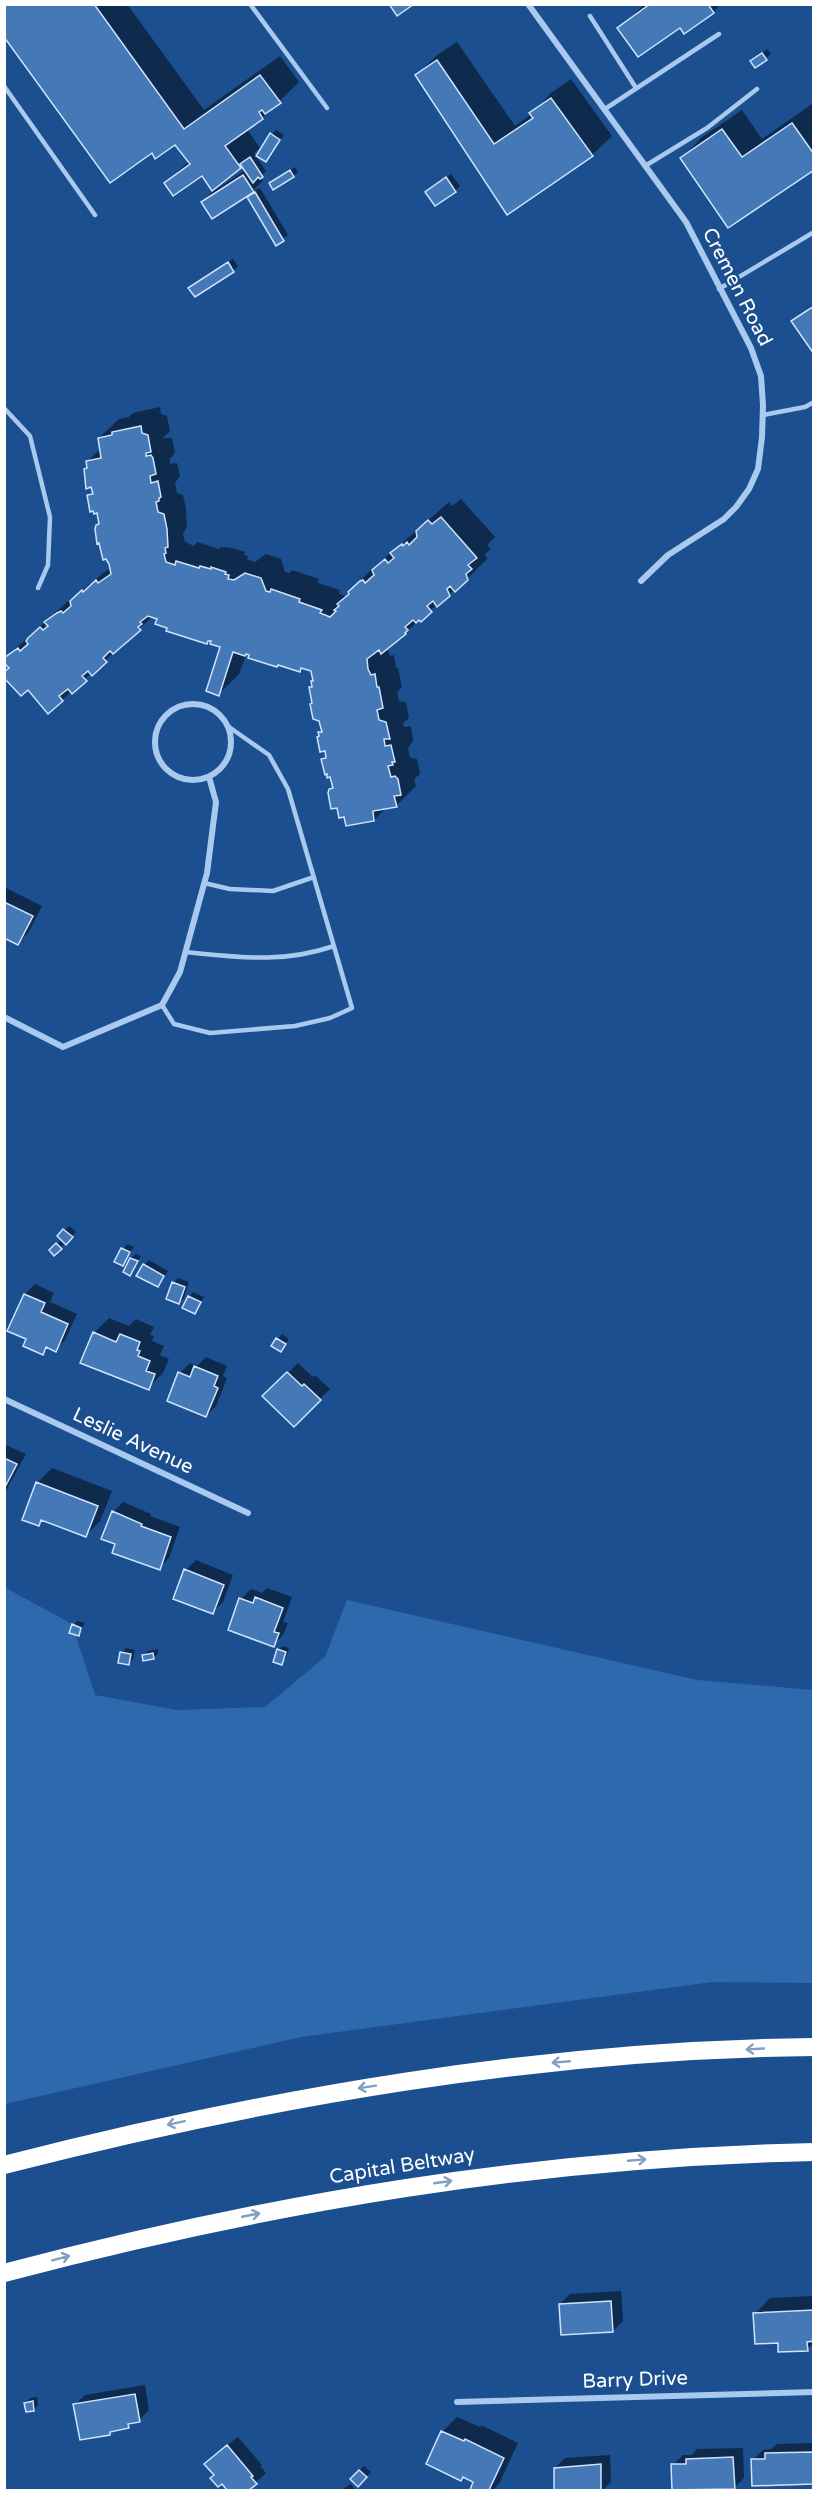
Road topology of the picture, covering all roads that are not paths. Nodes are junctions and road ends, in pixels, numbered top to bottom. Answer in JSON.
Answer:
{"nodes":[{"id":1,"x":250,"y":4,"type":"edge"},
{"id":2,"x":528,"y":4,"type":"edge"},
{"id":3,"x":590,"y":16,"type":"dead end"},
{"id":4,"x":719,"y":34,"type":"dead end"},
{"id":5,"x":4,"y":86,"type":"edge"},
{"id":6,"x":636,"y":88,"type":"junction"},
{"id":7,"x":757,"y":89,"type":"dead end"},
{"id":8,"x":327,"y":108,"type":"dead end"},
{"id":9,"x":605,"y":109,"type":"junction"},
{"id":10,"x":645,"y":166,"type":"junction"},
{"id":11,"x":94,"y":215,"type":"dead end"},
{"id":12,"x":813,"y":232,"type":"edge"},
{"id":13,"x":719,"y":288,"type":"junction"},
{"id":14,"x":813,"y":402,"type":"edge"},
{"id":15,"x":4,"y":408,"type":"edge"},
{"id":16,"x":763,"y":414,"type":"junction"},
{"id":17,"x":641,"y":581,"type":"dead end"},
{"id":18,"x":39,"y":588,"type":"dead end"},
{"id":19,"x":229,"y":727,"type":"junction"},
{"id":20,"x":209,"y":777,"type":"junction"},
{"id":21,"x":314,"y":877,"type":"junction"},
{"id":22,"x":204,"y":883,"type":"junction"},
{"id":23,"x":334,"y":946,"type":"junction"},
{"id":24,"x":185,"y":952,"type":"junction"},
{"id":25,"x":162,"y":1005,"type":"junction"},
{"id":26,"x":4,"y":1017,"type":"edge"},
{"id":27,"x":4,"y":1399,"type":"edge"},
{"id":28,"x":248,"y":1513,"type":"dead end"},
{"id":29,"x":813,"y":2047,"type":"edge"},
{"id":30,"x":813,"y":2151,"type":"edge"},
{"id":31,"x":4,"y":2165,"type":"edge"},
{"id":32,"x":4,"y":2273,"type":"edge"},
{"id":33,"x":813,"y":2392,"type":"edge"},
{"id":34,"x":457,"y":2402,"type":"dead end"}],
"edges":[{"from":1,"to":8,"type":"lane"},
{"from":2,"to":9,"type":"street","name":"Cremen Road"},
{"from":3,"to":6,"type":"lane"},
{"from":4,"to":6,"type":"lane"},
{"from":5,"to":11,"type":"lane"},
{"from":6,"to":9,"type":"lane"},
{"from":7,"to":10,"type":"lane"},
{"from":9,"to":10,"type":"street","name":"Cremen Road"},
{"from":10,"to":13,"type":"street","name":"Cremen Road"},
{"from":12,"to":13,"type":"lane"},
{"from":13,"to":16,"type":"street","name":"Cremen Road"},
{"from":14,"to":16,"type":"lane"},
{"from":15,"to":18,"type":"lane"},
{"from":16,"to":17,"type":"street","name":"Cremen Road"},
{"from":19,"to":20,"type":"street"},
{"from":19,"to":20,"type":"street"},
{"from":19,"to":21,"type":"lane"},
{"from":20,"to":22,"type":"street"},
{"from":21,"to":22,"type":"lane"},
{"from":21,"to":23,"type":"lane"},
{"from":22,"to":24,"type":"street"},
{"from":23,"to":24,"type":"lane"},
{"from":23,"to":25,"type":"lane"},
{"from":24,"to":25,"type":"street"},
{"from":25,"to":26,"type":"street"},
{"from":27,"to":28,"type":"street","name":"Leslie Avenue"},
{"from":29,"to":31,"type":"highway","one_way":true},
{"from":32,"to":30,"type":"highway","name":"Capital Beltway","one_way":true},
{"from":33,"to":34,"type":"street","name":"Barry Drive"}]}
